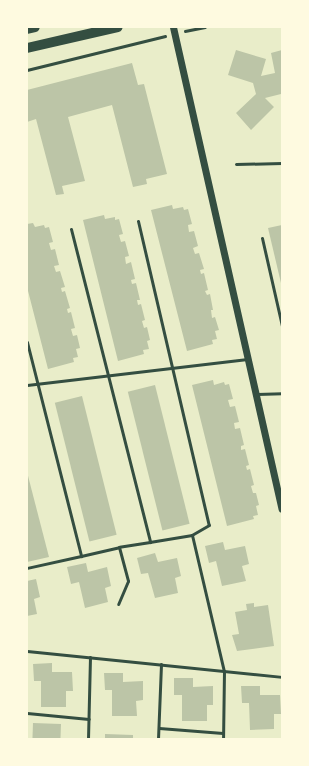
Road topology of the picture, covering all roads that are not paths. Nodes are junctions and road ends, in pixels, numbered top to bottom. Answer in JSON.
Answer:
{"nodes":[{"id":1,"x":35,"y":27,"type":"edge"},
{"id":2,"x":118,"y":27,"type":"edge"},
{"id":3,"x":27,"y":29,"type":"edge"},
{"id":4,"x":174,"y":30,"type":"edge"},
{"id":5,"x":27,"y":48,"type":"edge"},
{"id":6,"x":236,"y":164,"type":"dead end"},
{"id":7,"x":282,"y":164,"type":"edge"},
{"id":8,"x":138,"y":220,"type":"dead end"},
{"id":9,"x":71,"y":229,"type":"dead end"},
{"id":10,"x":262,"y":238,"type":"dead end"},
{"id":11,"x":282,"y":326,"type":"edge"},
{"id":12,"x":27,"y":342,"type":"edge"},
{"id":13,"x":249,"y":358,"type":"junction"},
{"id":14,"x":172,"y":368,"type":"junction"},
{"id":15,"x":108,"y":375,"type":"junction"},
{"id":16,"x":38,"y":384,"type":"junction"},
{"id":17,"x":27,"y":385,"type":"edge"},
{"id":18,"x":282,"y":393,"type":"edge"},
{"id":19,"x":257,"y":394,"type":"junction"},
{"id":20,"x":282,"y":509,"type":"edge"},
{"id":21,"x":192,"y":535,"type":"junction"},
{"id":22,"x":150,"y":542,"type":"junction"},
{"id":23,"x":119,"y":547,"type":"junction"},
{"id":24,"x":81,"y":556,"type":"junction"},
{"id":25,"x":27,"y":568,"type":"edge"},
{"id":26,"x":118,"y":604,"type":"dead end"},
{"id":27,"x":27,"y":650,"type":"edge"},
{"id":28,"x":90,"y":657,"type":"junction"},
{"id":29,"x":161,"y":664,"type":"junction"},
{"id":30,"x":224,"y":671,"type":"junction"},
{"id":31,"x":282,"y":677,"type":"edge"},
{"id":32,"x":27,"y":713,"type":"edge"},
{"id":33,"x":89,"y":719,"type":"junction"},
{"id":34,"x":159,"y":728,"type":"junction"},
{"id":35,"x":223,"y":733,"type":"junction"},
{"id":36,"x":88,"y":739,"type":"edge"},
{"id":37,"x":158,"y":739,"type":"edge"},
{"id":38,"x":223,"y":739,"type":"edge"}],
"edges":[{"from":1,"to":3,"type":"main road"},
{"from":2,"to":5,"type":"main road"},
{"from":4,"to":13,"type":"street"},
{"from":6,"to":7,"type":"lane"},
{"from":8,"to":14,"type":"lane"},
{"from":9,"to":15,"type":"lane"},
{"from":10,"to":11,"type":"lane"},
{"from":12,"to":16,"type":"lane"},
{"from":13,"to":14,"type":"lane"},
{"from":13,"to":19,"type":"street"},
{"from":14,"to":15,"type":"lane"},
{"from":14,"to":21,"type":"lane"},
{"from":15,"to":16,"type":"lane"},
{"from":15,"to":22,"type":"lane"},
{"from":16,"to":17,"type":"lane"},
{"from":16,"to":24,"type":"lane"},
{"from":18,"to":19,"type":"lane"},
{"from":19,"to":20,"type":"street"},
{"from":21,"to":22,"type":"lane"},
{"from":21,"to":30,"type":"lane"},
{"from":22,"to":23,"type":"lane"},
{"from":23,"to":24,"type":"lane"},
{"from":23,"to":26,"type":"lane"},
{"from":24,"to":25,"type":"lane"},
{"from":27,"to":28,"type":"lane"},
{"from":28,"to":29,"type":"lane"},
{"from":28,"to":33,"type":"lane"},
{"from":29,"to":30,"type":"lane"},
{"from":29,"to":34,"type":"lane"},
{"from":30,"to":31,"type":"lane"},
{"from":30,"to":35,"type":"lane"},
{"from":32,"to":33,"type":"lane"},
{"from":33,"to":36,"type":"lane"},
{"from":34,"to":35,"type":"lane"},
{"from":34,"to":37,"type":"lane"},
{"from":35,"to":38,"type":"lane"}]}
